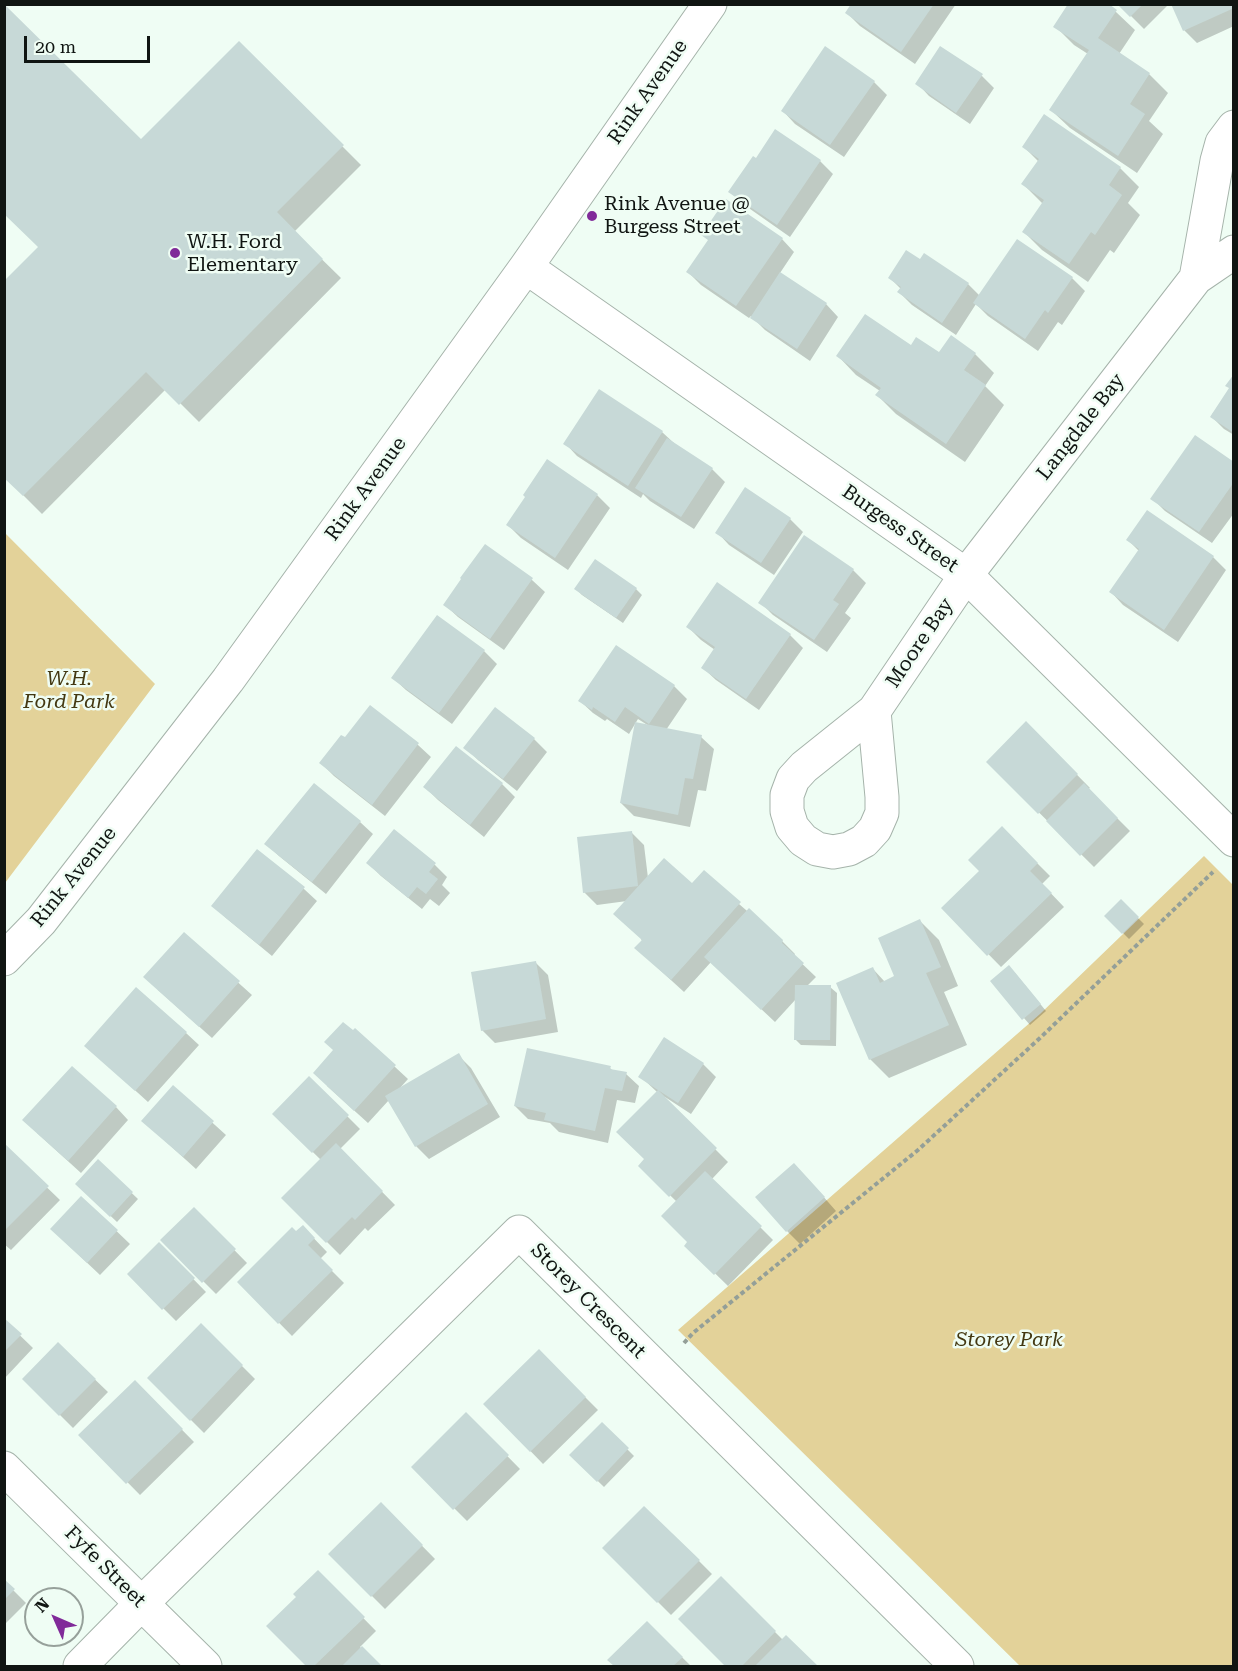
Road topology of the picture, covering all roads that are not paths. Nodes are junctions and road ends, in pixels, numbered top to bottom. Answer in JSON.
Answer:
{"nodes":[{"id":1,"x":710,"y":4,"type":"edge"},
{"id":2,"x":1233,"y":127,"type":"edge"},
{"id":3,"x":1233,"y":252,"type":"edge"},
{"id":4,"x":526,"y":267,"type":"junction"},
{"id":5,"x":1196,"y":278,"type":"junction"},
{"id":6,"x":966,"y":575,"type":"junction"},
{"id":7,"x":874,"y":711,"type":"dead end"},
{"id":8,"x":1233,"y":840,"type":"edge"},
{"id":9,"x":4,"y":959,"type":"edge"},
{"id":10,"x":4,"y":1468,"type":"edge"},
{"id":11,"x":142,"y":1603,"type":"junction"},
{"id":12,"x":80,"y":1666,"type":"edge"},
{"id":13,"x":205,"y":1666,"type":"edge"},
{"id":14,"x":957,"y":1666,"type":"edge"}],
"edges":[{"from":1,"to":4,"type":"street","name":"Rink Avenue"},
{"from":2,"to":5,"type":"street","name":"Langdale Bay"},
{"from":3,"to":5,"type":"street","name":"Langdale Bay"},
{"from":4,"to":6,"type":"street","name":"Burgess Street"},
{"from":4,"to":9,"type":"street","name":"Rink Avenue"},
{"from":5,"to":6,"type":"street","name":"Langdale Bay"},
{"from":6,"to":7,"type":"street","name":"Moore Bay"},
{"from":6,"to":8,"type":"street","name":"Burgess Street"},
{"from":10,"to":11,"type":"street","name":"Fyfe Street"},
{"from":11,"to":12,"type":"street"},
{"from":11,"to":13,"type":"street","name":"Fyfe Street"},
{"from":11,"to":14,"type":"street","name":"Storey Crescent"}]}
